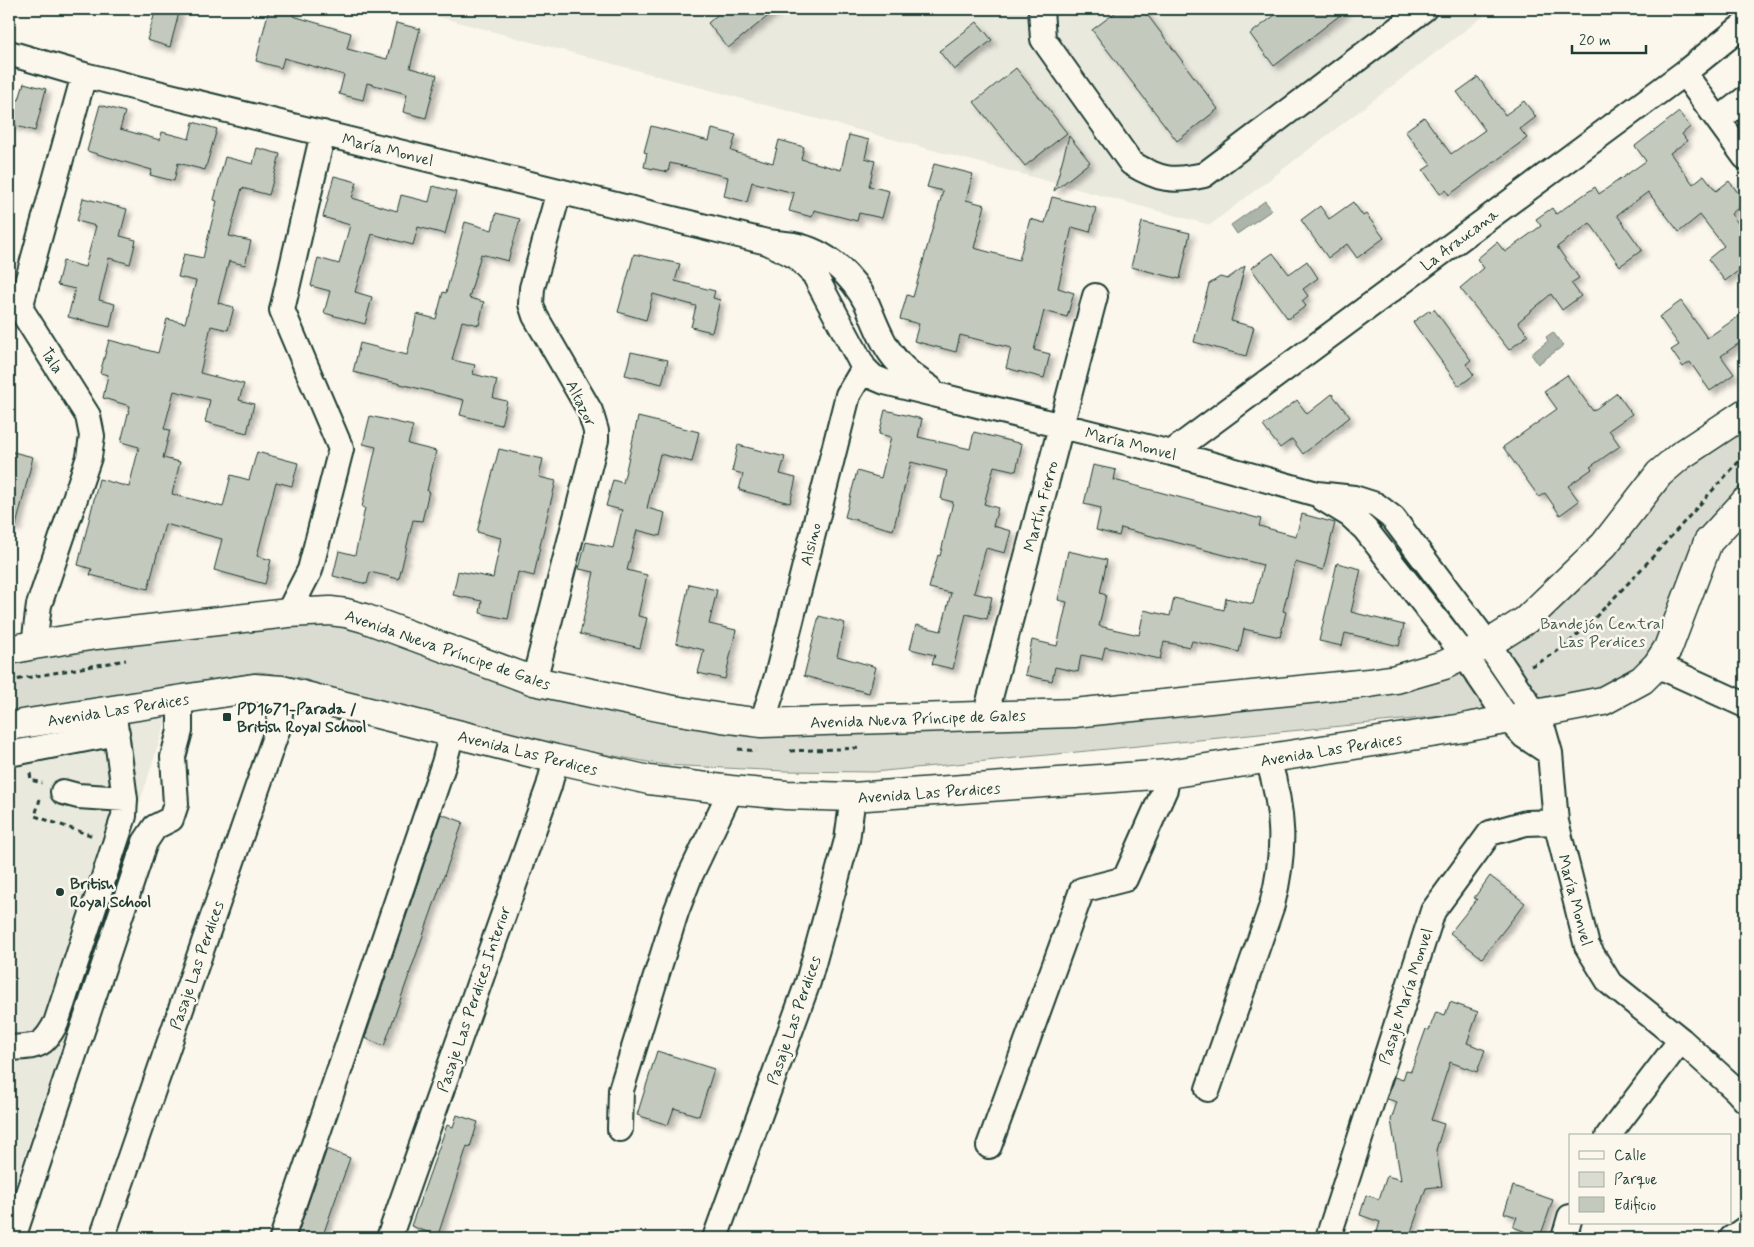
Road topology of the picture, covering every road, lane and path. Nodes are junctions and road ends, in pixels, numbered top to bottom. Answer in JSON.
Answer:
{"nodes":[{"id":1,"x":1041,"y":9,"type":"edge"},
{"id":2,"x":1424,"y":9,"type":"edge"},
{"id":3,"x":1745,"y":24,"type":"edge"},
{"id":4,"x":9,"y":53,"type":"edge"},
{"id":5,"x":1684,"y":73,"type":"junction"},
{"id":6,"x":84,"y":75,"type":"junction"},
{"id":7,"x":1745,"y":99,"type":"edge"},
{"id":8,"x":1718,"y":120,"type":"junction"},
{"id":9,"x":323,"y":133,"type":"junction"},
{"id":10,"x":1745,"y":157,"type":"edge"},
{"id":11,"x":559,"y":191,"type":"junction"},
{"id":12,"x":767,"y":242,"type":"junction"},
{"id":13,"x":1095,"y":296,"type":"dead end"},
{"id":14,"x":864,"y":368,"type":"junction"},
{"id":15,"x":944,"y":397,"type":"junction"},
{"id":16,"x":1745,"y":413,"type":"edge"},
{"id":17,"x":1061,"y":426,"type":"junction"},
{"id":18,"x":1171,"y":453,"type":"junction"},
{"id":19,"x":1745,"y":455,"type":"edge"},
{"id":20,"x":1745,"y":502,"type":"edge"},
{"id":21,"x":288,"y":613,"type":"junction"},
{"id":22,"x":21,"y":648,"type":"edge"},
{"id":23,"x":1477,"y":650,"type":"junction"},
{"id":24,"x":129,"y":660,"type":"dead end"},
{"id":25,"x":1657,"y":665,"type":"junction"},
{"id":26,"x":1509,"y":675,"type":"junction"},
{"id":27,"x":9,"y":681,"type":"edge"},
{"id":28,"x":534,"y":681,"type":"junction"},
{"id":29,"x":282,"y":690,"type":"junction"},
{"id":30,"x":180,"y":699,"type":"junction"},
{"id":31,"x":1745,"y":705,"type":"edge"},
{"id":32,"x":1536,"y":715,"type":"junction"},
{"id":33,"x":984,"y":716,"type":"junction"},
{"id":34,"x":1508,"y":719,"type":"junction"},
{"id":35,"x":115,"y":721,"type":"junction"},
{"id":36,"x":762,"y":723,"type":"junction"},
{"id":37,"x":9,"y":726,"type":"edge"},
{"id":38,"x":452,"y":733,"type":"junction"},
{"id":39,"x":730,"y":747,"type":"dead end"},
{"id":40,"x":866,"y":748,"type":"dead end"},
{"id":41,"x":758,"y":751,"type":"dead end"},
{"id":42,"x":788,"y":751,"type":"dead end"},
{"id":43,"x":1550,"y":753,"type":"junction"},
{"id":44,"x":9,"y":754,"type":"edge"},
{"id":45,"x":1268,"y":759,"type":"junction"},
{"id":46,"x":556,"y":760,"type":"junction"},
{"id":47,"x":1168,"y":774,"type":"junction"},
{"id":48,"x":731,"y":790,"type":"junction"},
{"id":49,"x":63,"y":792,"type":"dead end"},
{"id":50,"x":853,"y":797,"type":"junction"},
{"id":51,"x":125,"y":799,"type":"junction"},
{"id":52,"x":1556,"y":822,"type":"junction"},
{"id":53,"x":1680,"y":1040,"type":"junction"},
{"id":54,"x":9,"y":1048,"type":"edge"},
{"id":55,"x":1208,"y":1089,"type":"dead end"},
{"id":56,"x":1745,"y":1100,"type":"edge"},
{"id":57,"x":620,"y":1129,"type":"dead end"},
{"id":58,"x":1610,"y":1134,"type":"edge"},
{"id":59,"x":990,"y":1146,"type":"dead end"},
{"id":60,"x":1569,"y":1220,"type":"edge"},
{"id":61,"x":1745,"y":1229,"type":"edge"},
{"id":62,"x":14,"y":1238,"type":"edge"},
{"id":63,"x":102,"y":1238,"type":"edge"},
{"id":64,"x":282,"y":1238,"type":"edge"},
{"id":65,"x":389,"y":1238,"type":"edge"},
{"id":66,"x":715,"y":1238,"type":"edge"},
{"id":67,"x":1328,"y":1238,"type":"edge"},
{"id":68,"x":1564,"y":1238,"type":"edge"},
{"id":69,"x":1732,"y":1238,"type":"edge"}],
"edges":[{"from":1,"to":2,"type":"street"},
{"from":3,"to":5,"type":"street","name":"La Araucana"},
{"from":4,"to":6,"type":"street","name":"María Monvel"},
{"from":5,"to":8,"type":"street"},
{"from":5,"to":18,"type":"street","name":"La Araucana"},
{"from":6,"to":9,"type":"street","name":"María Monvel"},
{"from":6,"to":22,"type":"street","name":"Tala"},
{"from":7,"to":8,"type":"street"},
{"from":8,"to":10,"type":"street"},
{"from":9,"to":11,"type":"street","name":"María Monvel"},
{"from":9,"to":21,"type":"street"},
{"from":11,"to":12,"type":"street","name":"María Monvel"},
{"from":11,"to":28,"type":"street","name":"Altazor"},
{"from":12,"to":14,"type":"street","name":"María Monvel"},
{"from":12,"to":15,"type":"street","name":"María Monvel"},
{"from":13,"to":17,"type":"street","name":"Martín Fierro"},
{"from":14,"to":15,"type":"street","name":"María Monvel"},
{"from":14,"to":36,"type":"street","name":"Alsino"},
{"from":15,"to":17,"type":"street","name":"María Monvel"},
{"from":16,"to":23,"type":"main road","name":"Avenida Nueva Príncipe de Gales"},
{"from":17,"to":18,"type":"street","name":"María Monvel"},
{"from":17,"to":33,"type":"street","name":"Martín Fierro"},
{"from":18,"to":23,"type":"street","name":"María Monvel"},
{"from":19,"to":26,"type":"path"},
{"from":20,"to":25,"type":"main road","name":"Avenida Las Perdices"},
{"from":21,"to":22,"type":"main road","name":"Avenida Nueva Príncipe de Gales"},
{"from":21,"to":28,"type":"main road","name":"Avenida Nueva Príncipe de Gales"},
{"from":23,"to":26,"type":"street","name":"María Monvel"},
{"from":23,"to":33,"type":"main road","name":"Avenida Nueva Príncipe de Gales"},
{"from":23,"to":34,"type":"street","name":"María Monvel"},
{"from":24,"to":27,"type":"path"},
{"from":25,"to":31,"type":"street"},
{"from":25,"to":32,"type":"main road","name":"Avenida Las Perdices"},
{"from":26,"to":32,"type":"street","name":"María Monvel"},
{"from":28,"to":36,"type":"main road","name":"Avenida Nueva Príncipe de Gales"},
{"from":29,"to":30,"type":"main road","name":"Avenida Las Perdices"},
{"from":29,"to":38,"type":"main road","name":"Avenida Las Perdices"},
{"from":29,"to":63,"type":"street","name":"Pasaje Las Perdices"},
{"from":30,"to":35,"type":"main road","name":"Avenida Las Perdices"},
{"from":30,"to":62,"type":"street"},
{"from":32,"to":34,"type":"main road","name":"Avenida Las Perdices"},
{"from":32,"to":43,"type":"street","name":"María Monvel"},
{"from":33,"to":36,"type":"main road","name":"Avenida Nueva Príncipe de Gales"},
{"from":34,"to":43,"type":"street","name":"María Monvel"},
{"from":34,"to":45,"type":"main road","name":"Avenida Las Perdices"},
{"from":35,"to":37,"type":"main road","name":"Avenida Las Perdices"},
{"from":35,"to":44,"type":"street"},
{"from":35,"to":51,"type":"street"},
{"from":38,"to":46,"type":"main road","name":"Avenida Las Perdices"},
{"from":38,"to":64,"type":"street"},
{"from":39,"to":41,"type":"path"},
{"from":40,"to":42,"type":"path"},
{"from":43,"to":52,"type":"street","name":"María Monvel"},
{"from":45,"to":47,"type":"main road","name":"Avenida Las Perdices"},
{"from":45,"to":55,"type":"street"},
{"from":46,"to":48,"type":"main road","name":"Avenida Las Perdices"},
{"from":46,"to":65,"type":"street","name":"Pasaje Las Perdices Interior"},
{"from":47,"to":50,"type":"main road","name":"Avenida Las Perdices"},
{"from":47,"to":59,"type":"street"},
{"from":48,"to":50,"type":"main road","name":"Avenida Las Perdices"},
{"from":48,"to":57,"type":"street"},
{"from":49,"to":51,"type":"street"},
{"from":50,"to":66,"type":"street","name":"Pasaje Las Perdices"},
{"from":51,"to":54,"type":"street"},
{"from":52,"to":53,"type":"street","name":"María Monvel"},
{"from":52,"to":67,"type":"street","name":"Pasaje María Monvel"},
{"from":53,"to":56,"type":"street","name":"María Monvel"},
{"from":53,"to":58,"type":"street"},
{"from":60,"to":68,"type":"street"},
{"from":61,"to":69,"type":"street"}]}
